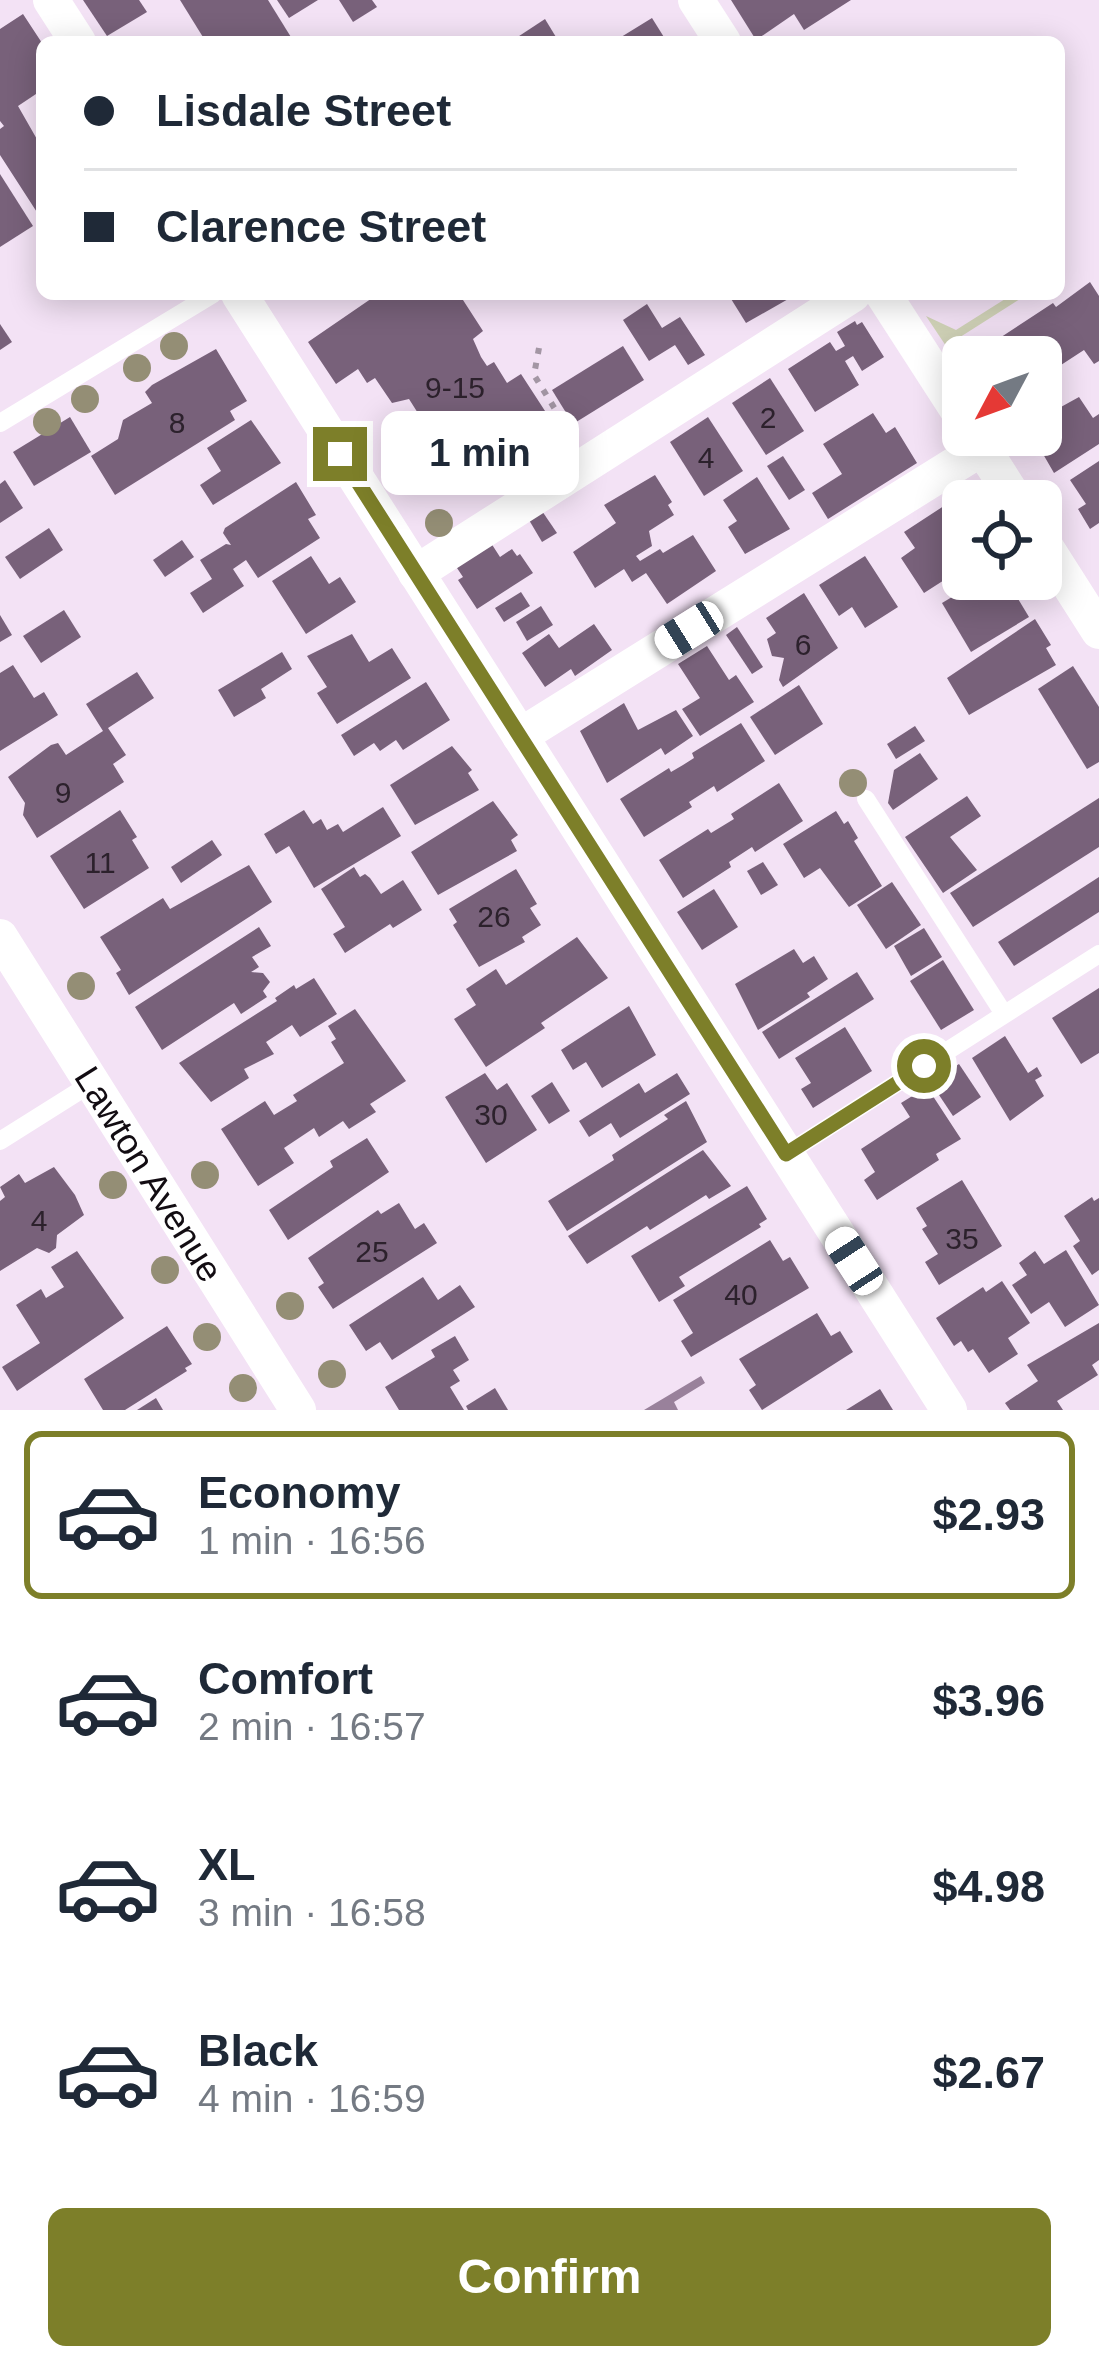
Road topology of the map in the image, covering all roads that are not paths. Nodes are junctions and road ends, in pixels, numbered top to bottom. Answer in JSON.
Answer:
{"nodes":[{"id":1,"x":51,"y":0,"type":"edge"},
{"id":2,"x":696,"y":0,"type":"edge"},
{"id":3,"x":74,"y":36,"type":"edge"},
{"id":4,"x":718,"y":36,"type":"edge"},
{"id":5,"x":203,"y":300,"type":"edge"},
{"id":6,"x":242,"y":300,"type":"edge"},
{"id":7,"x":844,"y":300,"type":"edge"},
{"id":8,"x":887,"y":300,"type":"edge"},
{"id":9,"x":942,"y":386,"type":"edge"},
{"id":10,"x":0,"y":423,"type":"edge"},
{"id":11,"x":942,"y":455,"type":"edge"},
{"id":12,"x":416,"y":573,"type":"junction"},
{"id":13,"x":1062,"y":573,"type":"edge"},
{"id":14,"x":1099,"y":631,"type":"edge"},
{"id":15,"x":520,"y":736,"type":"junction"},
{"id":16,"x":866,"y":799,"type":"dead end"},
{"id":17,"x":0,"y":938,"type":"edge"},
{"id":18,"x":1099,"y":954,"type":"edge"},
{"id":19,"x":1004,"y":1015,"type":"junction"},
{"id":20,"x":92,"y":1083,"type":"junction"},
{"id":21,"x":0,"y":1141,"type":"edge"},
{"id":22,"x":786,"y":1154,"type":"junction"},
{"id":23,"x":298,"y":1410,"type":"edge"},
{"id":24,"x":949,"y":1410,"type":"edge"}],
"edges":[{"from":1,"to":3,"type":"street"},
{"from":2,"to":4,"type":"street"},
{"from":5,"to":10,"type":"lane"},
{"from":6,"to":12,"type":"street"},
{"from":7,"to":12,"type":"street"},
{"from":8,"to":9,"type":"street"},
{"from":11,"to":15,"type":"street"},
{"from":12,"to":15,"type":"street"},
{"from":13,"to":14,"type":"street"},
{"from":15,"to":22,"type":"street"},
{"from":16,"to":19,"type":"lane"},
{"from":17,"to":20,"type":"street","name":"Lawton Avenue"},
{"from":18,"to":19,"type":"lane"},
{"from":19,"to":22,"type":"lane"},
{"from":20,"to":21,"type":"lane"},
{"from":20,"to":23,"type":"street","name":"Lawton Avenue"},
{"from":22,"to":24,"type":"street"}]}
